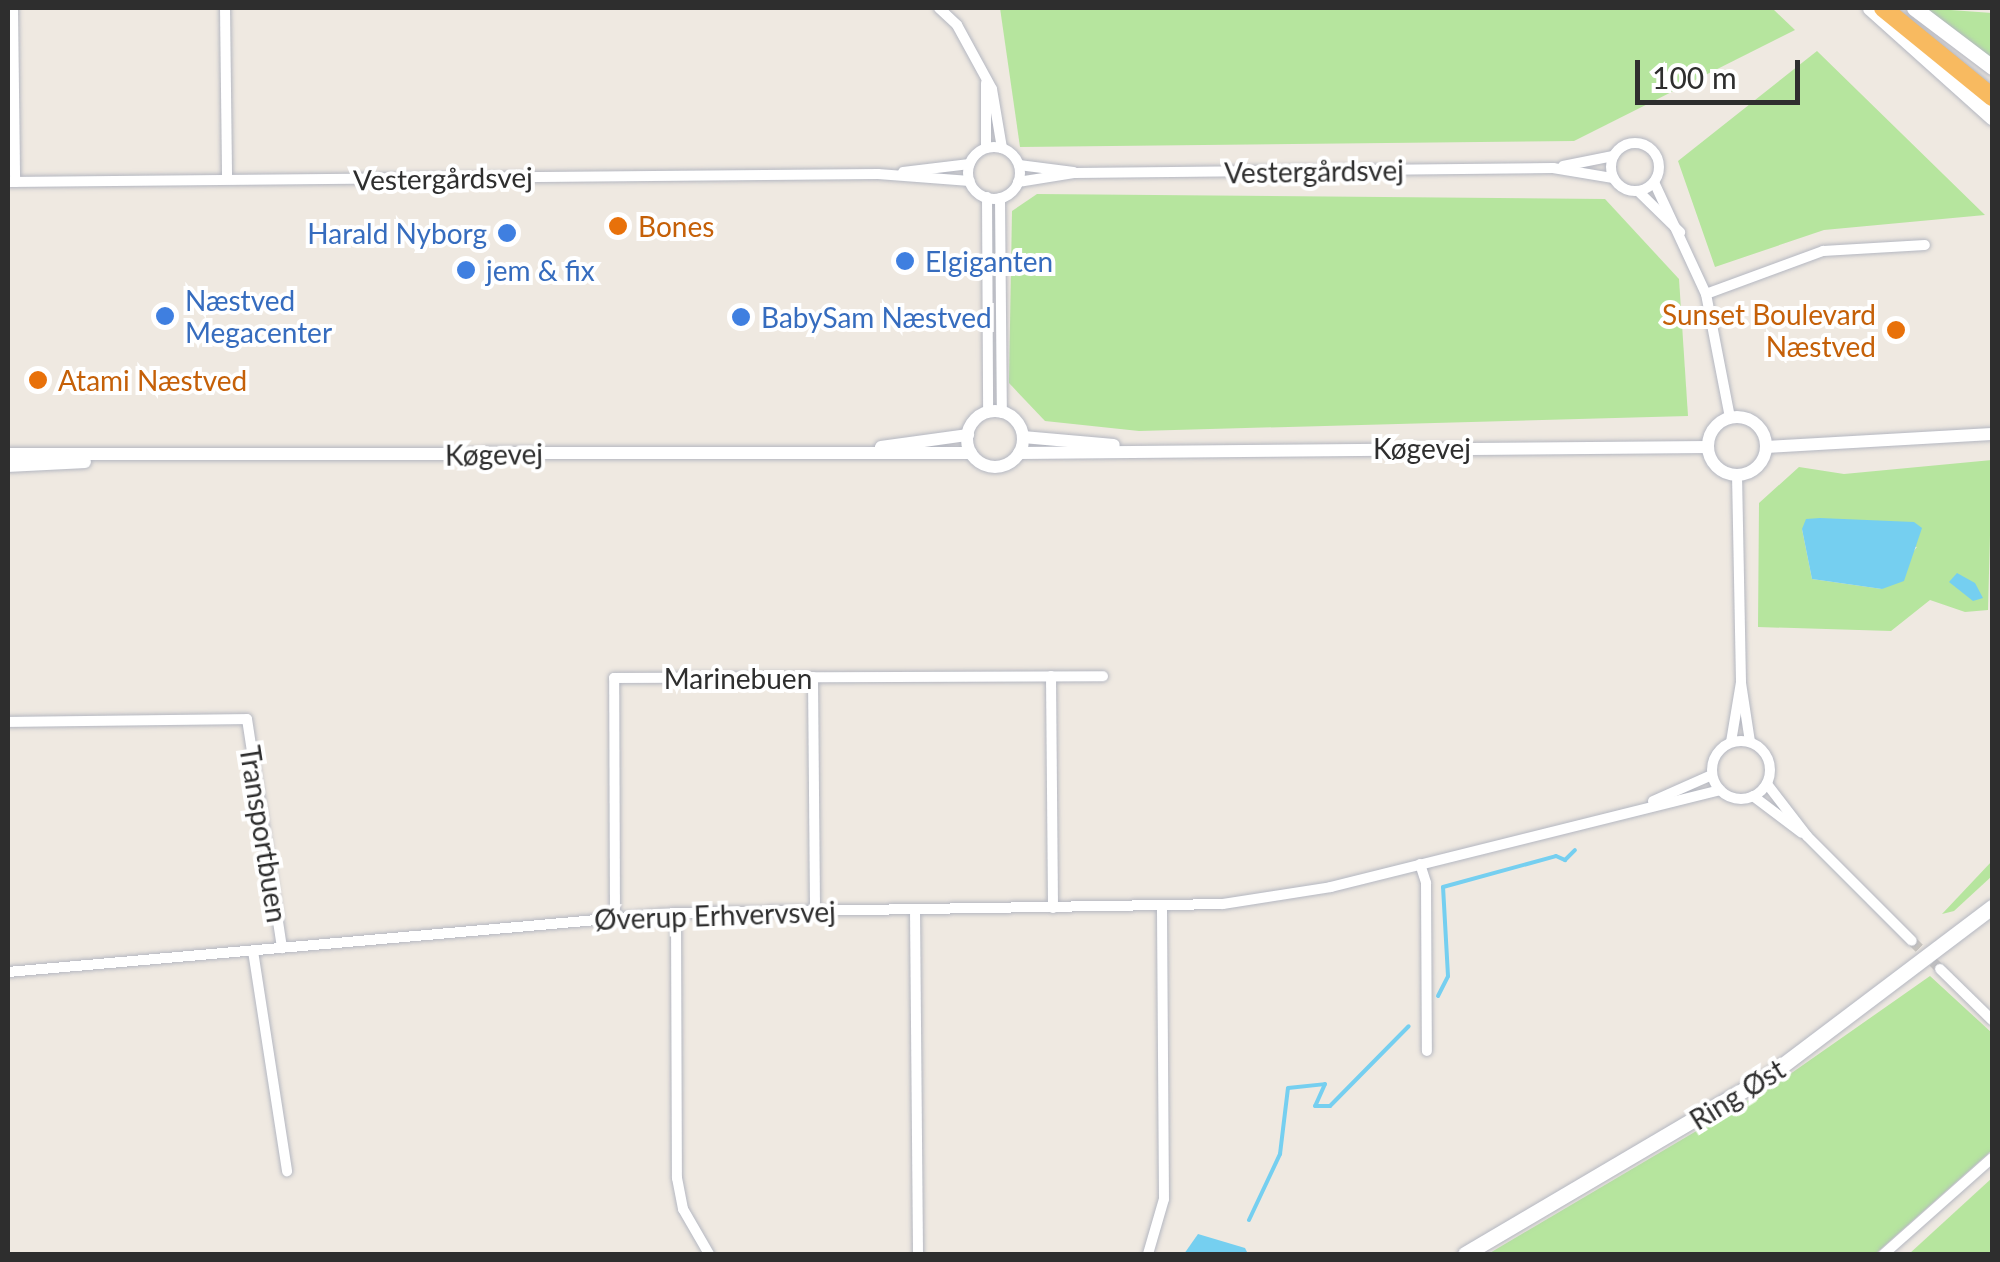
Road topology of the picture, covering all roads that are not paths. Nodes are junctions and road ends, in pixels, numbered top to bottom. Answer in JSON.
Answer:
{"nodes":[{"id":1,"x":14,"y":8,"type":"edge"},
{"id":2,"x":225,"y":8,"type":"edge"},
{"id":3,"x":939,"y":8,"type":"edge"},
{"id":4,"x":1870,"y":8,"type":"edge"},
{"id":5,"x":1882,"y":8,"type":"edge"},
{"id":6,"x":1896,"y":8,"type":"edge"},
{"id":7,"x":1914,"y":8,"type":"edge"},
{"id":8,"x":1992,"y":66,"type":"edge"},
{"id":9,"x":986,"y":82,"type":"junction"},
{"id":10,"x":1992,"y":86,"type":"edge"},
{"id":11,"x":1992,"y":96,"type":"edge"},
{"id":12,"x":1992,"y":117,"type":"edge"},
{"id":13,"x":986,"y":148,"type":"junction"},
{"id":14,"x":1002,"y":148,"type":"junction"},
{"id":15,"x":1613,"y":156,"type":"junction"},
{"id":16,"x":970,"y":164,"type":"junction"},
{"id":17,"x":1019,"y":164,"type":"junction"},
{"id":18,"x":1552,"y":168,"type":"junction"},
{"id":19,"x":1075,"y":173,"type":"junction"},
{"id":20,"x":878,"y":174,"type":"junction"},
{"id":21,"x":1613,"y":178,"type":"junction"},
{"id":22,"x":227,"y":180,"type":"junction"},
{"id":23,"x":970,"y":181,"type":"junction"},
{"id":24,"x":11,"y":182,"type":"edge"},
{"id":25,"x":1018,"y":182,"type":"junction"},
{"id":26,"x":1654,"y":182,"type":"junction"},
{"id":27,"x":1638,"y":191,"type":"junction"},
{"id":28,"x":988,"y":197,"type":"junction"},
{"id":29,"x":1000,"y":198,"type":"junction"},
{"id":30,"x":1681,"y":232,"type":"junction"},
{"id":31,"x":1925,"y":245,"type":"dead end"},
{"id":32,"x":1706,"y":294,"type":"junction"},
{"id":33,"x":995,"y":412,"type":"junction"},
{"id":34,"x":1730,"y":418,"type":"junction"},
{"id":35,"x":1992,"y":434,"type":"edge"},
{"id":36,"x":968,"y":436,"type":"junction"},
{"id":37,"x":1023,"y":436,"type":"junction"},
{"id":38,"x":1708,"y":447,"type":"junction"},
{"id":39,"x":1766,"y":447,"type":"junction"},
{"id":40,"x":1136,"y":448,"type":"junction"},
{"id":41,"x":860,"y":450,"type":"junction"},
{"id":42,"x":1020,"y":453,"type":"junction"},
{"id":43,"x":8,"y":454,"type":"edge"},
{"id":44,"x":971,"y":454,"type":"junction"},
{"id":45,"x":127,"y":457,"type":"junction"},
{"id":46,"x":8,"y":466,"type":"edge"},
{"id":47,"x":1737,"y":475,"type":"junction"},
{"id":48,"x":1051,"y":676,"type":"junction"},
{"id":49,"x":1103,"y":676,"type":"dead end"},
{"id":50,"x":813,"y":677,"type":"junction"},
{"id":51,"x":1741,"y":682,"type":"junction"},
{"id":52,"x":8,"y":722,"type":"edge"},
{"id":53,"x":1731,"y":742,"type":"junction"},
{"id":54,"x":1750,"y":742,"type":"junction"},
{"id":55,"x":1712,"y":775,"type":"junction"},
{"id":56,"x":1767,"y":784,"type":"junction"},
{"id":57,"x":1720,"y":790,"type":"junction"},
{"id":58,"x":1754,"y":796,"type":"junction"},
{"id":59,"x":1630,"y":812,"type":"junction"},
{"id":60,"x":1806,"y":836,"type":"junction"},
{"id":61,"x":1420,"y":864,"type":"junction"},
{"id":62,"x":1162,"y":906,"type":"junction"},
{"id":63,"x":1992,"y":907,"type":"edge"},
{"id":64,"x":1053,"y":908,"type":"junction"},
{"id":65,"x":916,"y":909,"type":"junction"},
{"id":66,"x":815,"y":910,"type":"junction"},
{"id":67,"x":676,"y":913,"type":"junction"},
{"id":68,"x":615,"y":918,"type":"junction"},
{"id":69,"x":1912,"y":941,"type":"tunnel mouth"},
{"id":70,"x":282,"y":948,"type":"junction"},
{"id":71,"x":253,"y":951,"type":"junction"},
{"id":72,"x":1940,"y":969,"type":"tunnel mouth"},
{"id":73,"x":8,"y":972,"type":"edge"},
{"id":74,"x":1992,"y":1020,"type":"edge"},
{"id":75,"x":1427,"y":1052,"type":"dead end"},
{"id":76,"x":1992,"y":1158,"type":"edge"},
{"id":77,"x":287,"y":1170,"type":"dead end"},
{"id":78,"x":709,"y":1254,"type":"edge"},
{"id":79,"x":918,"y":1254,"type":"edge"},
{"id":80,"x":1148,"y":1254,"type":"edge"},
{"id":81,"x":1464,"y":1254,"type":"edge"},
{"id":82,"x":1884,"y":1254,"type":"edge"}],
"edges":[{"from":1,"to":24,"type":"street"},
{"from":2,"to":22,"type":"street"},
{"from":3,"to":9,"type":"street"},
{"from":4,"to":12,"type":"main road"},
{"from":5,"to":11,"type":"highway"},
{"from":6,"to":10,"type":"highway"},
{"from":7,"to":8,"type":"main road"},
{"from":9,"to":13,"type":"street"},
{"from":9,"to":14,"type":"street"},
{"from":13,"to":14,"type":"street"},
{"from":13,"to":16,"type":"street"},
{"from":14,"to":17,"type":"street"},
{"from":15,"to":18,"type":"street","name":"Vestergårdsvej"},
{"from":15,"to":21,"type":"street"},
{"from":15,"to":26,"type":"street"},
{"from":16,"to":20,"type":"street","name":"Vestergårdsvej"},
{"from":16,"to":23,"type":"street"},
{"from":17,"to":19,"type":"street","name":"Vestergårdsvej"},
{"from":17,"to":25,"type":"street"},
{"from":18,"to":19,"type":"street","name":"Vestergårdsvej"},
{"from":18,"to":21,"type":"street","name":"Vestergårdsvej"},
{"from":19,"to":25,"type":"street","name":"Vestergårdsvej"},
{"from":20,"to":22,"type":"street","name":"Vestergårdsvej"},
{"from":20,"to":23,"type":"street","name":"Vestergårdsvej"},
{"from":21,"to":27,"type":"street"},
{"from":22,"to":24,"type":"street","name":"Vestergårdsvej"},
{"from":23,"to":28,"type":"street"},
{"from":25,"to":29,"type":"street"},
{"from":26,"to":27,"type":"street"},
{"from":26,"to":30,"type":"street"},
{"from":27,"to":30,"type":"street"},
{"from":28,"to":29,"type":"street"},
{"from":28,"to":33,"type":"street"},
{"from":29,"to":33,"type":"street"},
{"from":30,"to":32,"type":"street"},
{"from":31,"to":32,"type":"street"},
{"from":32,"to":34,"type":"street"},
{"from":33,"to":36,"type":"street"},
{"from":33,"to":37,"type":"street"},
{"from":34,"to":38,"type":"street"},
{"from":34,"to":39,"type":"street"},
{"from":35,"to":39,"type":"street"},
{"from":36,"to":41,"type":"street","name":"Køgevej"},
{"from":36,"to":44,"type":"street"},
{"from":37,"to":40,"type":"street","name":"Køgevej"},
{"from":37,"to":42,"type":"street"},
{"from":38,"to":40,"type":"street","name":"Køgevej"},
{"from":38,"to":47,"type":"street"},
{"from":39,"to":47,"type":"street"},
{"from":40,"to":42,"type":"street","name":"Køgevej"},
{"from":41,"to":44,"type":"street","name":"Køgevej"},
{"from":41,"to":45,"type":"street","name":"Køgevej"},
{"from":42,"to":44,"type":"street"},
{"from":43,"to":45,"type":"street","name":"Køgevej"},
{"from":45,"to":46,"type":"street","name":"Køgevej"},
{"from":47,"to":51,"type":"street"},
{"from":48,"to":49,"type":"street","name":"Marinebuen"},
{"from":48,"to":50,"type":"street","name":"Marinebuen"},
{"from":48,"to":64,"type":"street"},
{"from":50,"to":66,"type":"street"},
{"from":50,"to":68,"type":"street","name":"Marinebuen"},
{"from":51,"to":53,"type":"street"},
{"from":51,"to":54,"type":"street"},
{"from":52,"to":70,"type":"street","name":"Transportbuen"},
{"from":53,"to":54,"type":"street"},
{"from":53,"to":55,"type":"street"},
{"from":54,"to":56,"type":"street"},
{"from":55,"to":57,"type":"street"},
{"from":55,"to":59,"type":"street","name":"Øverup Erhvervsvej"},
{"from":56,"to":58,"type":"street"},
{"from":56,"to":60,"type":"street"},
{"from":57,"to":58,"type":"street"},
{"from":57,"to":59,"type":"street","name":"Øverup Erhvervsvej"},
{"from":58,"to":60,"type":"street"},
{"from":59,"to":61,"type":"street","name":"Øverup Erhvervsvej"},
{"from":60,"to":69,"type":"street"},
{"from":61,"to":62,"type":"street","name":"Øverup Erhvervsvej"},
{"from":61,"to":75,"type":"street"},
{"from":62,"to":64,"type":"street","name":"Øverup Erhvervsvej"},
{"from":62,"to":80,"type":"street"},
{"from":63,"to":81,"type":"main road","name":"Ring Øst"},
{"from":64,"to":65,"type":"street","name":"Øverup Erhvervsvej"},
{"from":65,"to":66,"type":"street","name":"Øverup Erhvervsvej"},
{"from":65,"to":79,"type":"street"},
{"from":66,"to":67,"type":"street","name":"Øverup Erhvervsvej"},
{"from":67,"to":68,"type":"street","name":"Øverup Erhvervsvej"},
{"from":67,"to":78,"type":"street"},
{"from":68,"to":70,"type":"street","name":"Øverup Erhvervsvej"},
{"from":70,"to":71,"type":"street","name":"Øverup Erhvervsvej"},
{"from":71,"to":73,"type":"street","name":"Øverup Erhvervsvej"},
{"from":71,"to":77,"type":"street"},
{"from":72,"to":74,"type":"street"},
{"from":76,"to":82,"type":"street"}]}
